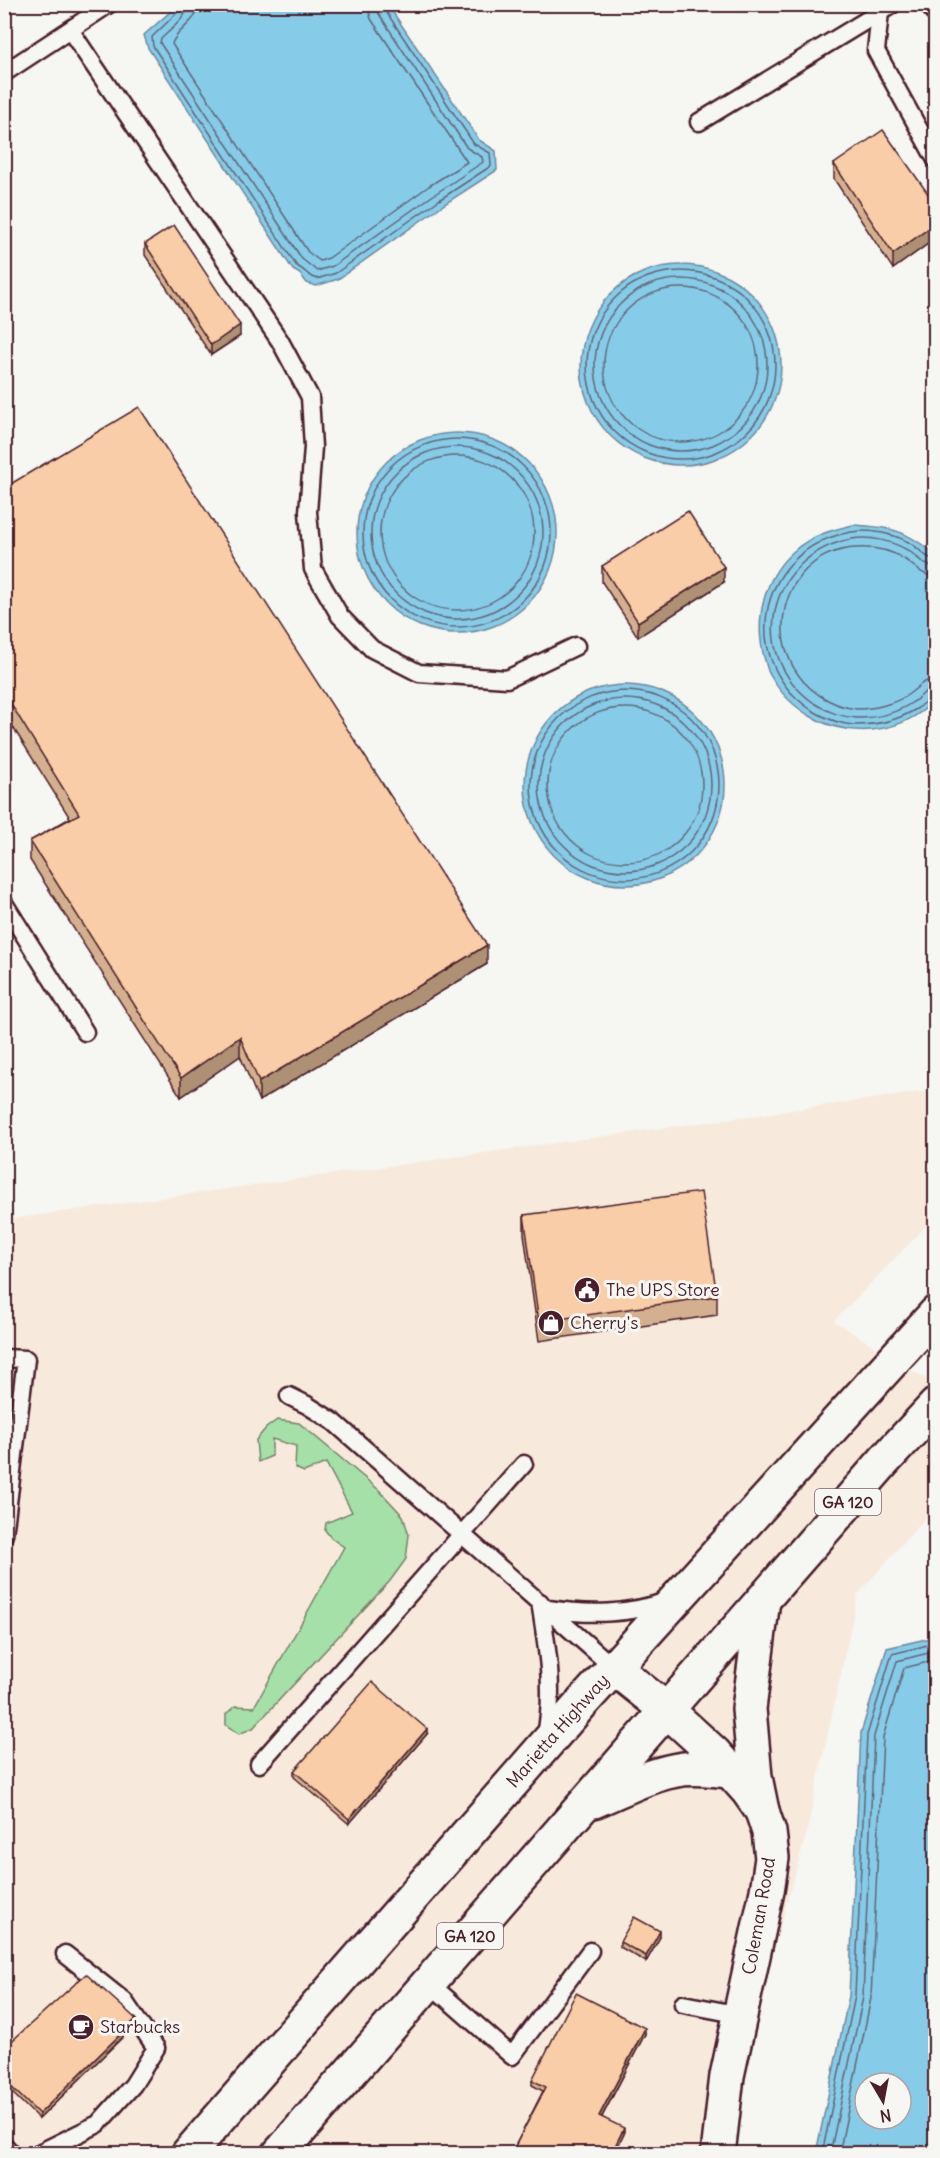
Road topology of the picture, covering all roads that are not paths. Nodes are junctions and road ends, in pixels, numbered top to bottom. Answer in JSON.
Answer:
{"nodes":[{"id":1,"x":109,"y":4,"type":"edge"},
{"id":2,"x":928,"y":4,"type":"edge"},
{"id":3,"x":887,"y":8,"type":"edge"},
{"id":4,"x":936,"y":15,"type":"edge"},
{"id":5,"x":70,"y":30,"type":"junction"},
{"id":6,"x":4,"y":73,"type":"edge"},
{"id":7,"x":699,"y":122,"type":"dead end"},
{"id":8,"x":936,"y":160,"type":"edge"},
{"id":9,"x":576,"y":646,"type":"dead end"},
{"id":10,"x":4,"y":903,"type":"edge"},
{"id":11,"x":85,"y":1032,"type":"dead end"},
{"id":12,"x":936,"y":1313,"type":"edge"},
{"id":13,"x":4,"y":1358,"type":"edge"},
{"id":14,"x":289,"y":1396,"type":"dead end"},
{"id":15,"x":936,"y":1405,"type":"edge"},
{"id":16,"x":524,"y":1464,"type":"dead end"},
{"id":17,"x":462,"y":1534,"type":"junction"},
{"id":18,"x":4,"y":1535,"type":"edge"},
{"id":19,"x":677,"y":1598,"type":"junction"},
{"id":20,"x":763,"y":1600,"type":"junction"},
{"id":21,"x":543,"y":1605,"type":"junction"},
{"id":22,"x":614,"y":1668,"type":"junction"},
{"id":23,"x":668,"y":1711,"type":"junction"},
{"id":24,"x":544,"y":1747,"type":"junction"},
{"id":25,"x":259,"y":1764,"type":"dead end"},
{"id":26,"x":731,"y":1771,"type":"junction"},
{"id":27,"x":584,"y":1806,"type":"junction"},
{"id":28,"x":762,"y":1811,"type":"junction"},
{"id":29,"x":590,"y":1951,"type":"dead end"},
{"id":30,"x":65,"y":1954,"type":"dead end"},
{"id":31,"x":429,"y":1983,"type":"junction"},
{"id":32,"x":683,"y":2004,"type":"dead end"},
{"id":33,"x":741,"y":2015,"type":"junction"},
{"id":34,"x":4,"y":2145,"type":"edge"},
{"id":35,"x":12,"y":2154,"type":"edge"},
{"id":36,"x":37,"y":2154,"type":"edge"},
{"id":37,"x":188,"y":2154,"type":"edge"},
{"id":38,"x":279,"y":2154,"type":"edge"},
{"id":39,"x":718,"y":2154,"type":"edge"}],
"edges":[{"from":1,"to":5,"type":"lane"},
{"from":2,"to":4,"type":"lane"},
{"from":3,"to":7,"type":"lane"},
{"from":3,"to":8,"type":"lane"},
{"from":5,"to":6,"type":"lane"},
{"from":5,"to":9,"type":"lane"},
{"from":10,"to":11,"type":"lane"},
{"from":12,"to":19,"type":"main road","name":"Marietta Highway"},
{"from":13,"to":18,"type":"lane"},
{"from":14,"to":17,"type":"lane"},
{"from":15,"to":20,"type":"main road","number":"GA 120"},
{"from":16,"to":17,"type":"lane"},
{"from":17,"to":21,"type":"lane"},
{"from":17,"to":25,"type":"lane"},
{"from":19,"to":21,"type":"lane"},
{"from":19,"to":22,"type":"main road","name":"Marietta Highway"},
{"from":20,"to":23,"type":"main road","number":"GA 120"},
{"from":20,"to":28,"type":"main road"},
{"from":21,"to":22,"type":"lane"},
{"from":21,"to":24,"type":"lane"},
{"from":22,"to":23,"type":"main road","name":"Coleman Road"},
{"from":22,"to":24,"type":"main road","name":"Marietta Highway"},
{"from":23,"to":26,"type":"main road","name":"Coleman Road"},
{"from":23,"to":27,"type":"main road","number":"GA 120"},
{"from":24,"to":37,"type":"main road","name":"Marietta Highway"},
{"from":26,"to":27,"type":"main road"},
{"from":26,"to":28,"type":"main road","name":"Coleman Road"},
{"from":27,"to":31,"type":"main road","number":"GA 120"},
{"from":28,"to":33,"type":"main road","name":"Coleman Road"},
{"from":29,"to":31,"type":"lane"},
{"from":30,"to":36,"type":"lane"},
{"from":31,"to":38,"type":"main road","number":"GA 120"},
{"from":32,"to":33,"type":"lane"},
{"from":33,"to":39,"type":"main road","name":"Coleman Road"},
{"from":34,"to":35,"type":"lane"}]}
